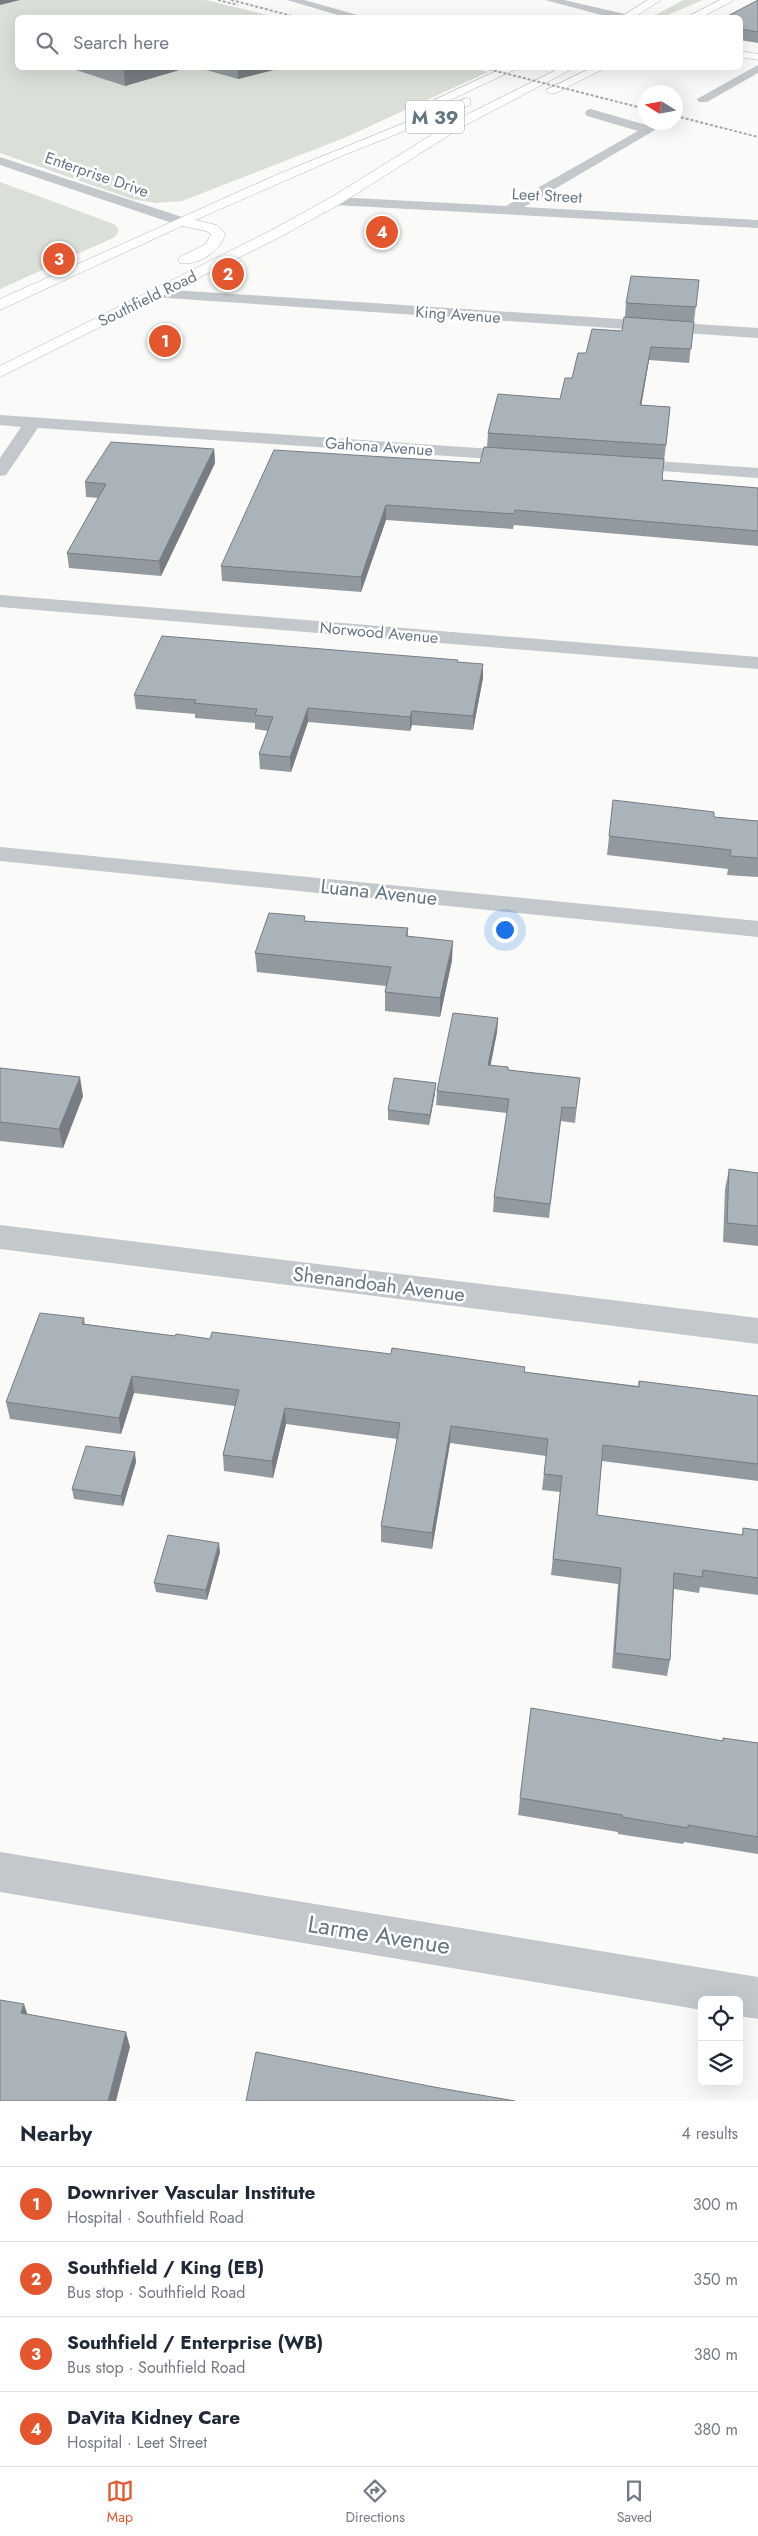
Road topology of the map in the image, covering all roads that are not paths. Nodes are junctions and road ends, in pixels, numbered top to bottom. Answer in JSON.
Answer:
{"nodes":[{"id":1,"x":292,"y":0,"type":"edge"},
{"id":2,"x":550,"y":0,"type":"edge"},
{"id":3,"x":729,"y":0,"type":"edge"},
{"id":4,"x":661,"y":2,"type":"edge"},
{"id":5,"x":721,"y":2,"type":"edge"},
{"id":6,"x":351,"y":15,"type":"edge"},
{"id":7,"x":615,"y":15,"type":"edge"},
{"id":8,"x":629,"y":15,"type":"edge"},
{"id":9,"x":647,"y":15,"type":"edge"},
{"id":10,"x":696,"y":15,"type":"edge"},
{"id":11,"x":743,"y":54,"type":"edge"},
{"id":12,"x":758,"y":57,"type":"edge"},
{"id":13,"x":758,"y":68,"type":"edge"},
{"id":14,"x":517,"y":70,"type":"edge"},
{"id":15,"x":564,"y":70,"type":"edge"},
{"id":16,"x":595,"y":70,"type":"edge"},
{"id":17,"x":703,"y":99,"type":"dead end"},
{"id":18,"x":591,"y":113,"type":"dead end"},
{"id":19,"x":0,"y":161,"type":"edge"},
{"id":20,"x":397,"y":164,"type":"junction"},
{"id":21,"x":335,"y":201,"type":"junction"},
{"id":22,"x":509,"y":210,"type":"junction"},
{"id":23,"x":183,"y":222,"type":"junction"},
{"id":24,"x":758,"y":224,"type":"edge"},
{"id":25,"x":135,"y":225,"type":"dead end"},
{"id":26,"x":158,"y":233,"type":"junction"},
{"id":27,"x":138,"y":242,"type":"junction"},
{"id":28,"x":173,"y":266,"type":"dead end"},
{"id":29,"x":157,"y":294,"type":"junction"},
{"id":30,"x":0,"y":306,"type":"edge"},
{"id":31,"x":95,"y":306,"type":"dead end"},
{"id":32,"x":0,"y":320,"type":"edge"},
{"id":33,"x":77,"y":332,"type":"junction"},
{"id":34,"x":758,"y":333,"type":"edge"},
{"id":35,"x":0,"y":372,"type":"edge"},
{"id":36,"x":0,"y":420,"type":"edge"},
{"id":37,"x":33,"y":422,"type":"junction"},
{"id":38,"x":540,"y":458,"type":"edge"},
{"id":39,"x":609,"y":462,"type":"edge"},
{"id":40,"x":0,"y":471,"type":"edge"},
{"id":41,"x":758,"y":473,"type":"edge"},
{"id":42,"x":0,"y":601,"type":"edge"},
{"id":43,"x":758,"y":663,"type":"edge"},
{"id":44,"x":0,"y":854,"type":"edge"},
{"id":45,"x":758,"y":929,"type":"edge"},
{"id":46,"x":0,"y":1237,"type":"edge"},
{"id":47,"x":758,"y":1331,"type":"edge"},
{"id":48,"x":0,"y":1872,"type":"edge"},
{"id":49,"x":758,"y":1998,"type":"edge"}],
"edges":[{"from":1,"to":6,"type":"street"},
{"from":2,"to":7,"type":"street"},
{"from":3,"to":5,"type":"main road"},
{"from":4,"to":8,"type":"main road"},
{"from":4,"to":9,"type":"main road"},
{"from":5,"to":10,"type":"main road"},
{"from":11,"to":12,"type":"main road"},
{"from":13,"to":17,"type":"street"},
{"from":14,"to":23,"type":"main road","number":"M 39"},
{"from":15,"to":20,"type":"main road","name":"Southfield Road","number":"M 39"},
{"from":16,"to":20,"type":"main road","name":"Southfield Road","number":"M 39"},
{"from":18,"to":22,"type":"street"},
{"from":19,"to":23,"type":"street","name":"Enterprise Drive"},
{"from":20,"to":21,"type":"main road","name":"Southfield Road","number":"M 39"},
{"from":21,"to":22,"type":"street","name":"Leet Street"},
{"from":21,"to":29,"type":"main road","name":"Southfield Road","number":"M 39"},
{"from":22,"to":24,"type":"street","name":"Leet Street"},
{"from":23,"to":26,"type":"main road","number":"M 39"},
{"from":23,"to":28,"type":"main road"},
{"from":25,"to":26,"type":"street","name":"Enterprise Drive"},
{"from":26,"to":27,"type":"main road","number":"M 39"},
{"from":27,"to":30,"type":"main road","number":"M 39"},
{"from":27,"to":32,"type":"main road"},
{"from":29,"to":33,"type":"main road","name":"Southfield Road","number":"M 39"},
{"from":29,"to":34,"type":"street","name":"King Avenue"},
{"from":31,"to":33,"type":"main road"},
{"from":33,"to":35,"type":"main road","name":"Southfield Road","number":"M 39"},
{"from":36,"to":37,"type":"street","name":"Gahona Avenue"},
{"from":37,"to":38,"type":"street","name":"Gahona Avenue"},
{"from":37,"to":40,"type":"street"},
{"from":39,"to":41,"type":"street"},
{"from":42,"to":43,"type":"street","name":"Norwood Avenue"},
{"from":44,"to":45,"type":"street","name":"Luana Avenue"},
{"from":46,"to":47,"type":"street","name":"Shenandoah Avenue"},
{"from":48,"to":49,"type":"street","name":"Larme Avenue"}]}
